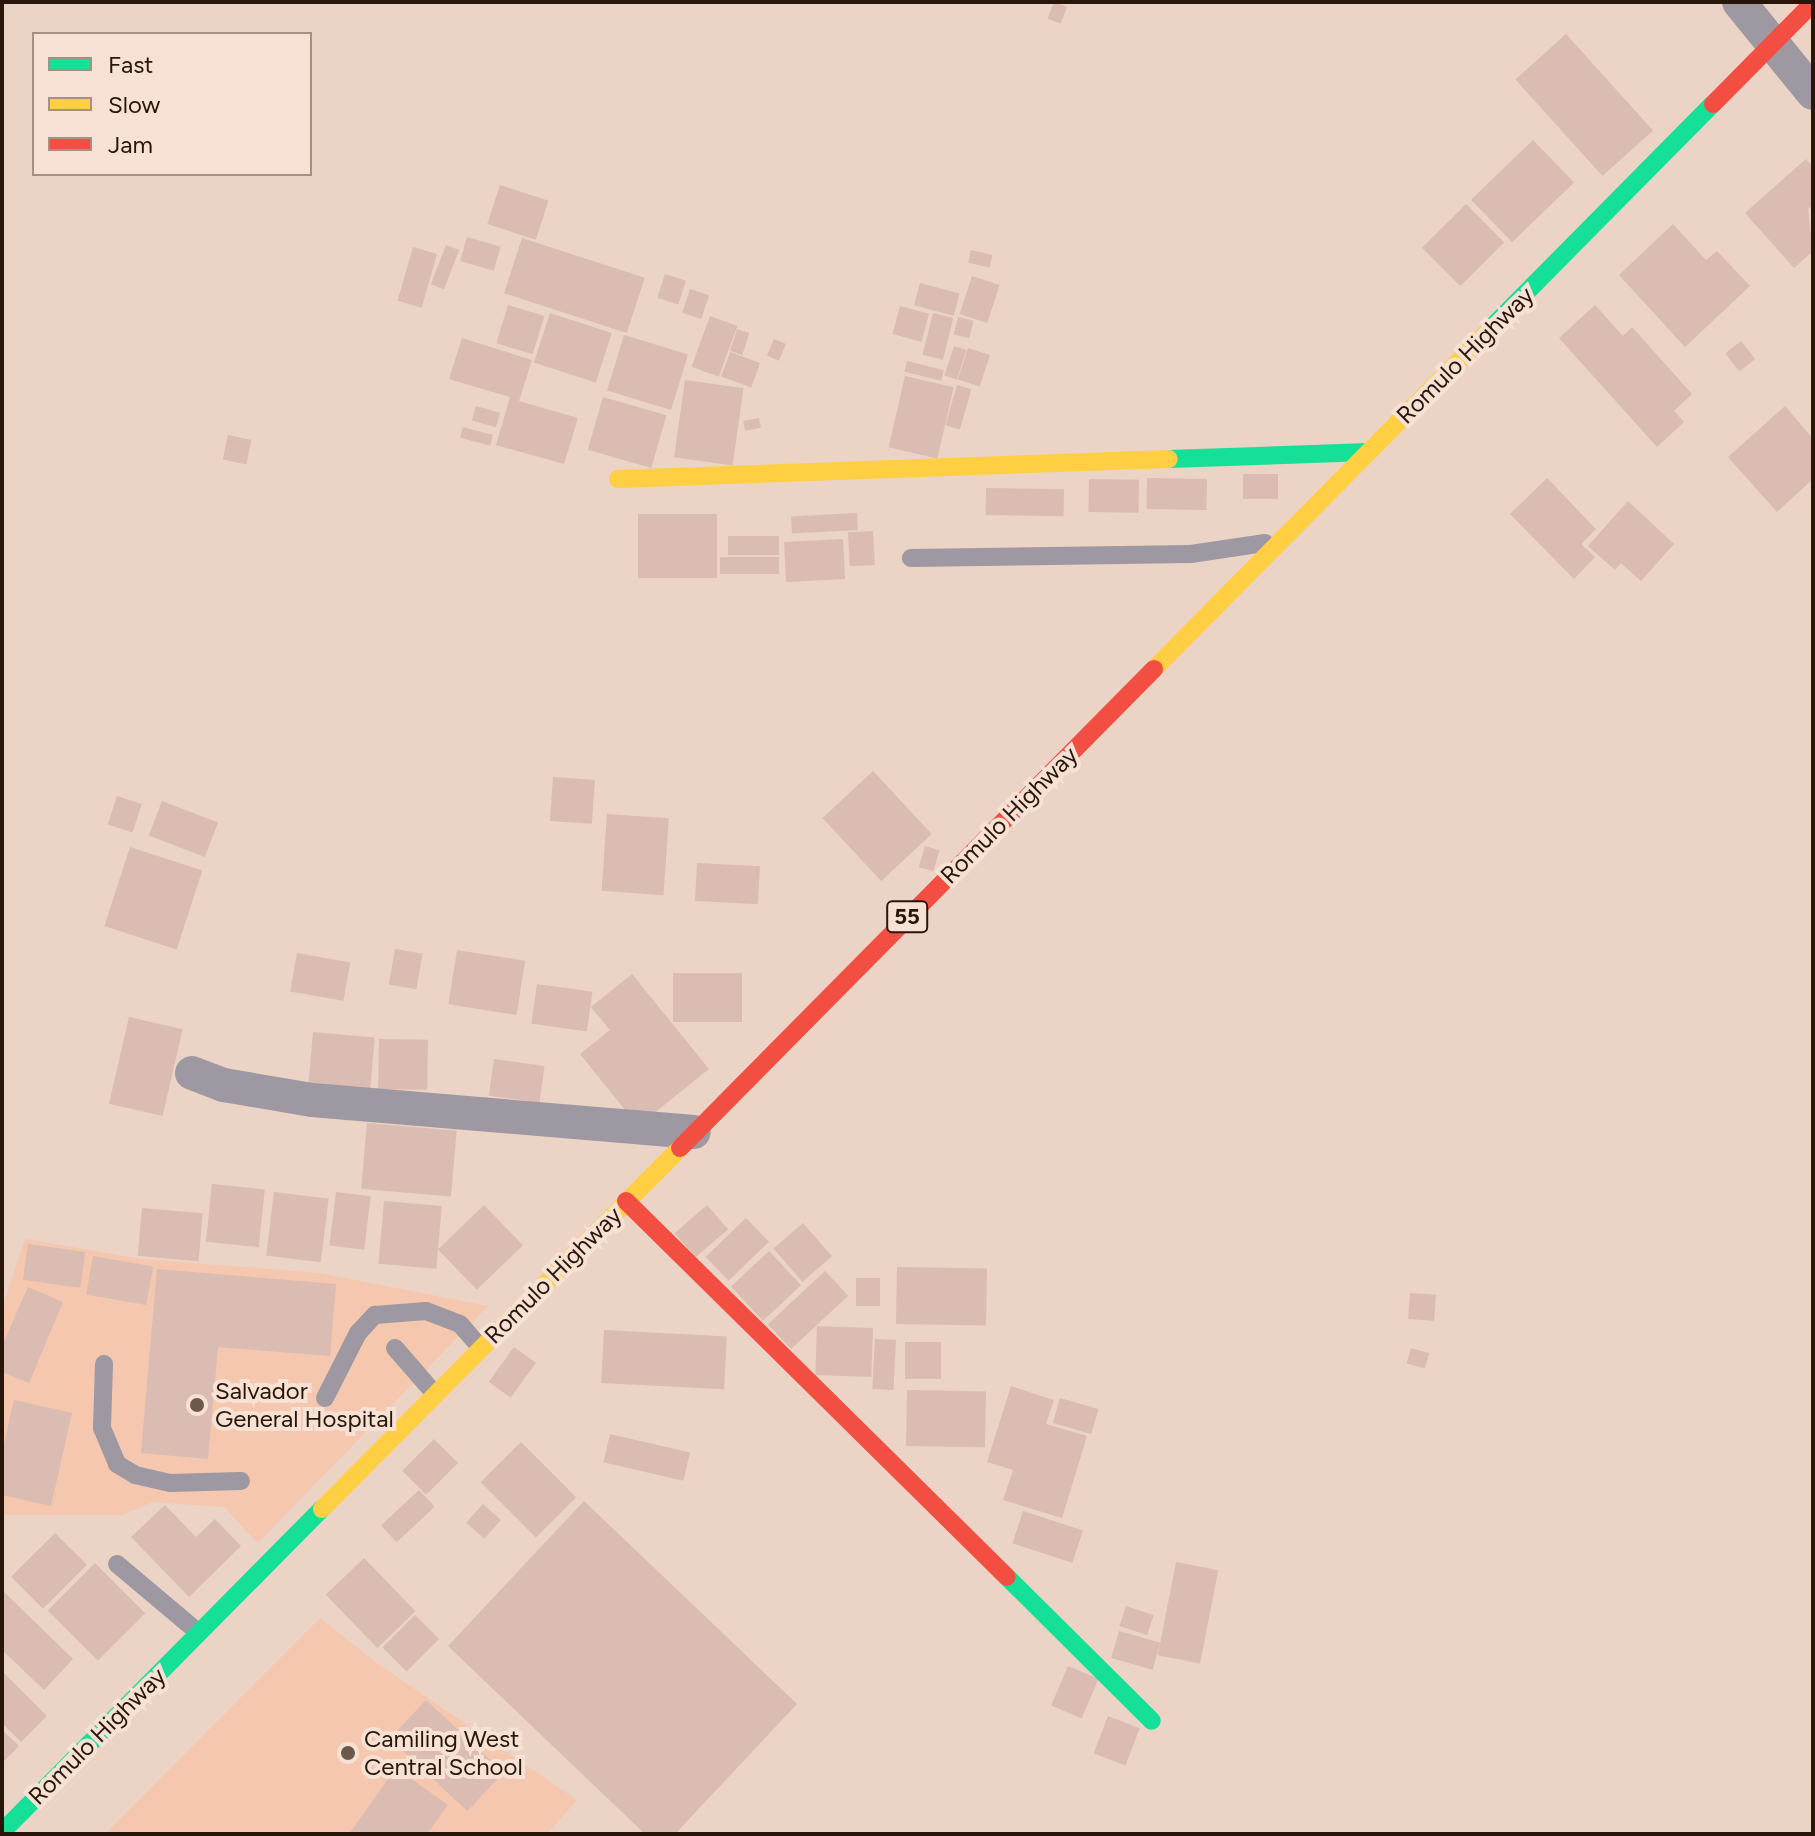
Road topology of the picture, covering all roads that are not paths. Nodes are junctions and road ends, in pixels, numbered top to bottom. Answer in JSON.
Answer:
{"nodes":[{"id":1,"x":1739,"y":2,"type":"edge"},
{"id":2,"x":1813,"y":3,"type":"edge"},
{"id":3,"x":1773,"y":44,"type":"junction"},
{"id":4,"x":1813,"y":93,"type":"edge"},
{"id":5,"x":1368,"y":452,"type":"junction"},
{"id":6,"x":618,"y":479,"type":"dead end"},
{"id":7,"x":1280,"y":541,"type":"junction"},
{"id":8,"x":911,"y":558,"type":"dead end"},
{"id":9,"x":192,"y":1073,"type":"dead end"},
{"id":10,"x":694,"y":1132,"type":"junction"},
{"id":11,"x":626,"y":1201,"type":"junction"},
{"id":12,"x":395,"y":1348,"type":"dead end"},
{"id":13,"x":481,"y":1348,"type":"junction"},
{"id":14,"x":104,"y":1364,"type":"dead end"},
{"id":15,"x":435,"y":1394,"type":"junction"},
{"id":16,"x":325,"y":1398,"type":"dead end"},
{"id":17,"x":241,"y":1481,"type":"dead end"},
{"id":18,"x":117,"y":1564,"type":"dead end"},
{"id":19,"x":199,"y":1633,"type":"junction"},
{"id":20,"x":1152,"y":1721,"type":"dead end"},
{"id":21,"x":2,"y":1832,"type":"edge"}],
"edges":[{"from":1,"to":3,"type":"street"},
{"from":2,"to":3,"type":"main road","name":"Romulo Highway","number":"55"},
{"from":3,"to":4,"type":"street"},
{"from":3,"to":5,"type":"main road","name":"Romulo Highway","number":"55"},
{"from":5,"to":6,"type":"main road"},
{"from":5,"to":7,"type":"main road","name":"Romulo Highway","number":"55"},
{"from":7,"to":8,"type":"lane"},
{"from":7,"to":10,"type":"main road","name":"Romulo Highway","number":"55"},
{"from":9,"to":10,"type":"street"},
{"from":10,"to":11,"type":"main road","name":"Romulo Highway","number":"55"},
{"from":11,"to":13,"type":"main road","name":"Romulo Highway","number":"55"},
{"from":11,"to":20,"type":"main road"},
{"from":12,"to":15,"type":"lane"},
{"from":13,"to":15,"type":"main road","name":"Romulo Highway","number":"55"},
{"from":13,"to":16,"type":"lane"},
{"from":14,"to":17,"type":"lane"},
{"from":15,"to":19,"type":"main road","name":"Romulo Highway","number":"55"},
{"from":18,"to":19,"type":"lane"},
{"from":19,"to":21,"type":"main road","name":"Romulo Highway","number":"55"}]}
